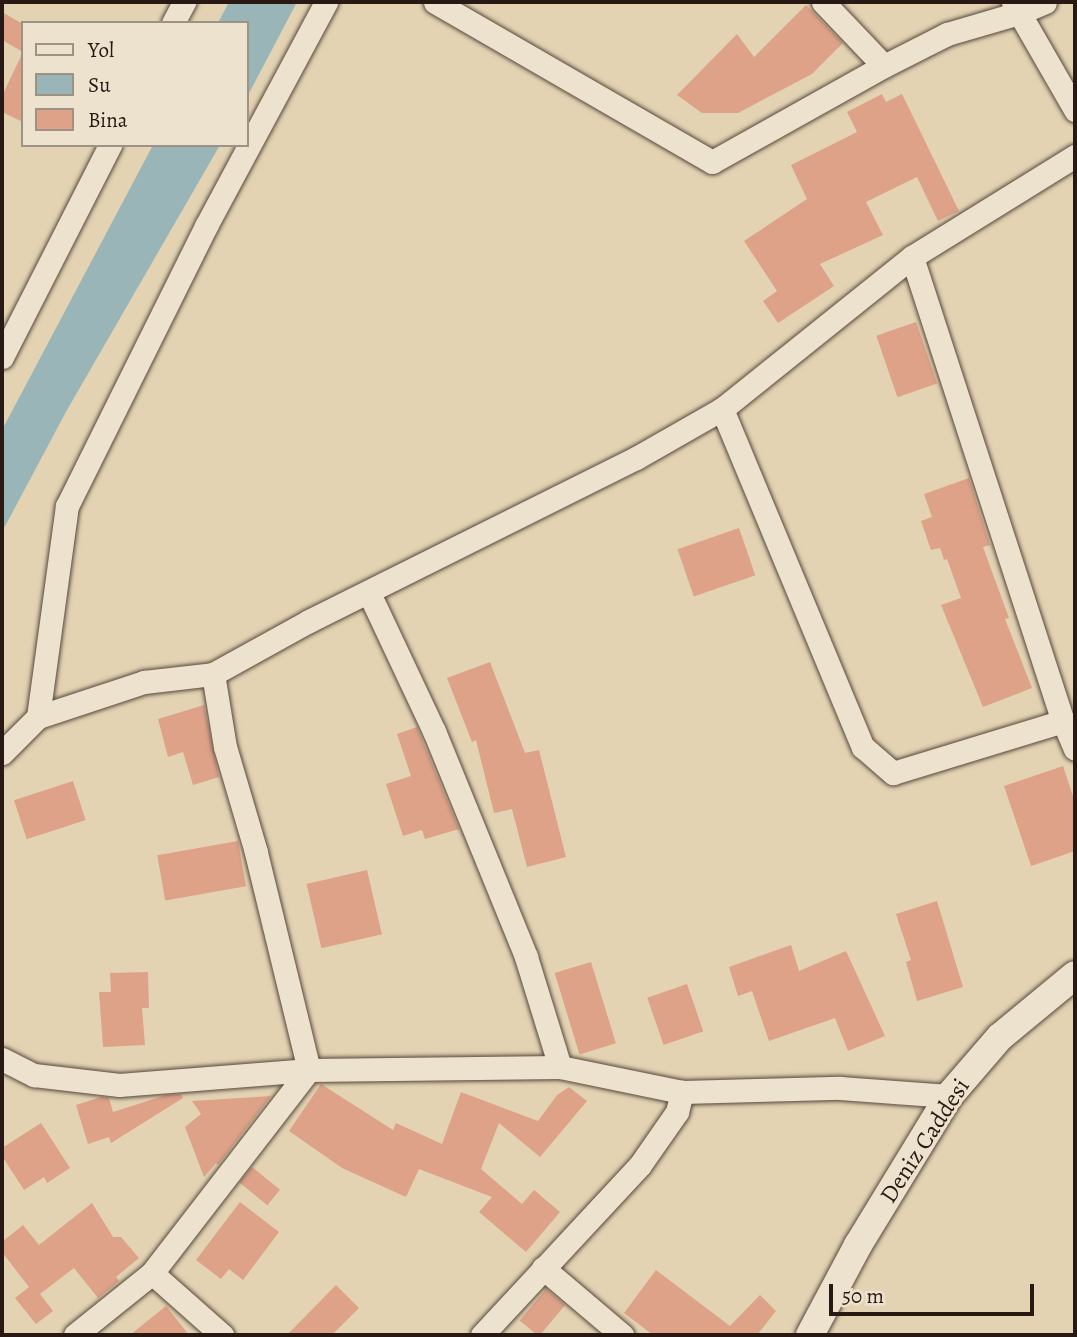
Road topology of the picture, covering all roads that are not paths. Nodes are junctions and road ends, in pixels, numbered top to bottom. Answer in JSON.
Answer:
{"nodes":[{"id":1,"x":184,"y":2,"type":"edge"},
{"id":2,"x":326,"y":2,"type":"edge"},
{"id":3,"x":435,"y":2,"type":"edge"},
{"id":4,"x":823,"y":2,"type":"edge"},
{"id":5,"x":1045,"y":2,"type":"edge"},
{"id":6,"x":1017,"y":7,"type":"edge"},
{"id":7,"x":174,"y":21,"type":"edge"},
{"id":8,"x":884,"y":66,"type":"junction"},
{"id":9,"x":1075,"y":110,"type":"edge"},
{"id":10,"x":109,"y":147,"type":"edge"},
{"id":11,"x":1075,"y":156,"type":"edge"},
{"id":12,"x":912,"y":257,"type":"junction"},
{"id":13,"x":2,"y":357,"type":"edge"},
{"id":14,"x":722,"y":409,"type":"junction"},
{"id":15,"x":369,"y":593,"type":"junction"},
{"id":16,"x":213,"y":674,"type":"junction"},
{"id":17,"x":38,"y":717,"type":"junction"},
{"id":18,"x":1063,"y":721,"type":"junction"},
{"id":19,"x":1075,"y":750,"type":"edge"},
{"id":20,"x":2,"y":753,"type":"edge"},
{"id":21,"x":1075,"y":975,"type":"edge"},
{"id":22,"x":2,"y":1059,"type":"edge"},
{"id":23,"x":560,"y":1067,"type":"junction"},
{"id":24,"x":309,"y":1070,"type":"junction"},
{"id":25,"x":682,"y":1092,"type":"junction"},
{"id":26,"x":949,"y":1096,"type":"junction"},
{"id":27,"x":543,"y":1268,"type":"junction"},
{"id":28,"x":152,"y":1273,"type":"junction"},
{"id":29,"x":816,"y":1332,"type":"edge"},
{"id":30,"x":75,"y":1335,"type":"edge"},
{"id":31,"x":222,"y":1335,"type":"edge"},
{"id":32,"x":482,"y":1335,"type":"edge"},
{"id":33,"x":622,"y":1335,"type":"edge"}],
"edges":[{"from":1,"to":7,"type":"street"},
{"from":2,"to":17,"type":"street"},
{"from":3,"to":8,"type":"street"},
{"from":4,"to":8,"type":"street"},
{"from":5,"to":6,"type":"street"},
{"from":6,"to":8,"type":"street"},
{"from":6,"to":9,"type":"street"},
{"from":10,"to":13,"type":"street"},
{"from":11,"to":12,"type":"street"},
{"from":12,"to":14,"type":"street"},
{"from":12,"to":18,"type":"street"},
{"from":14,"to":15,"type":"street"},
{"from":14,"to":18,"type":"street"},
{"from":15,"to":16,"type":"street"},
{"from":15,"to":23,"type":"street"},
{"from":16,"to":17,"type":"street"},
{"from":16,"to":24,"type":"street"},
{"from":17,"to":20,"type":"street"},
{"from":18,"to":19,"type":"street"},
{"from":21,"to":26,"type":"street","name":"Deniz Caddesi"},
{"from":22,"to":24,"type":"street"},
{"from":23,"to":24,"type":"street"},
{"from":23,"to":25,"type":"street"},
{"from":24,"to":28,"type":"street"},
{"from":25,"to":26,"type":"street"},
{"from":25,"to":27,"type":"street"},
{"from":26,"to":29,"type":"street","name":"Deniz Caddesi"},
{"from":27,"to":32,"type":"street"},
{"from":27,"to":33,"type":"street"},
{"from":28,"to":30,"type":"street"},
{"from":28,"to":31,"type":"street"}]}
